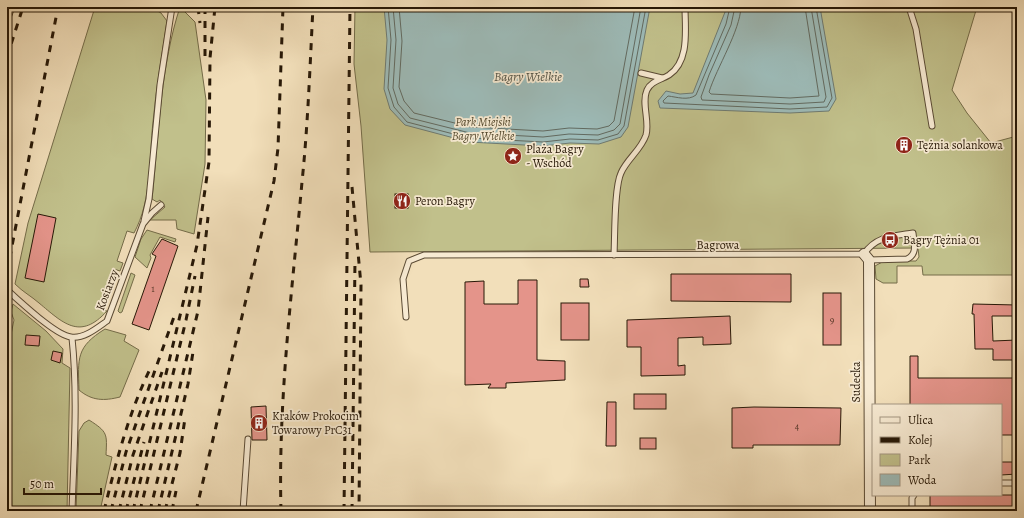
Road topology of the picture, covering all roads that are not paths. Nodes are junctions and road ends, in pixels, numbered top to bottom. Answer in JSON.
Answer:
{"nodes":[{"id":1,"x":12,"y":7,"type":"edge"},
{"id":2,"x":172,"y":7,"type":"edge"},
{"id":3,"x":685,"y":7,"type":"edge"},
{"id":4,"x":908,"y":7,"type":"edge"},
{"id":5,"x":7,"y":20,"type":"edge"},
{"id":6,"x":641,"y":73,"type":"dead end"},
{"id":7,"x":663,"y":78,"type":"junction"},
{"id":8,"x":932,"y":126,"type":"dead end"},
{"id":9,"x":161,"y":205,"type":"dead end"},
{"id":10,"x":143,"y":224,"type":"junction"},
{"id":11,"x":614,"y":255,"type":"junction"},
{"id":12,"x":866,"y":257,"type":"junction"},
{"id":13,"x":7,"y":290,"type":"edge"},
{"id":14,"x":406,"y":317,"type":"dead end"},
{"id":15,"x":72,"y":338,"type":"junction"},
{"id":16,"x":248,"y":439,"type":"dead end"},
{"id":17,"x":1002,"y":483,"type":"edge"},
{"id":18,"x":1017,"y":483,"type":"edge"},
{"id":19,"x":913,"y":496,"type":"edge"},
{"id":20,"x":72,"y":511,"type":"edge"},
{"id":21,"x":243,"y":511,"type":"edge"},
{"id":22,"x":870,"y":511,"type":"edge"},
{"id":23,"x":912,"y":511,"type":"edge"}],
"edges":[{"from":1,"to":5,"type":"lane"},
{"from":2,"to":10,"type":"lane"},
{"from":3,"to":7,"type":"lane"},
{"from":4,"to":8,"type":"lane"},
{"from":6,"to":7,"type":"lane"},
{"from":7,"to":11,"type":"lane"},
{"from":9,"to":10,"type":"lane","name":"Kosiarzy"},
{"from":10,"to":15,"type":"lane","name":"Kosiarzy"},
{"from":11,"to":12,"type":"lane","name":"Bagrowa"},
{"from":11,"to":14,"type":"lane","name":"Bagrowa"},
{"from":12,"to":12,"type":"lane","name":"Bagrowa"},
{"from":12,"to":22,"type":"street","name":"Sudecka"},
{"from":13,"to":15,"type":"lane"},
{"from":15,"to":20,"type":"lane"},
{"from":16,"to":21,"type":"lane"},
{"from":17,"to":18,"type":"lane"},
{"from":19,"to":23,"type":"lane"}]}
